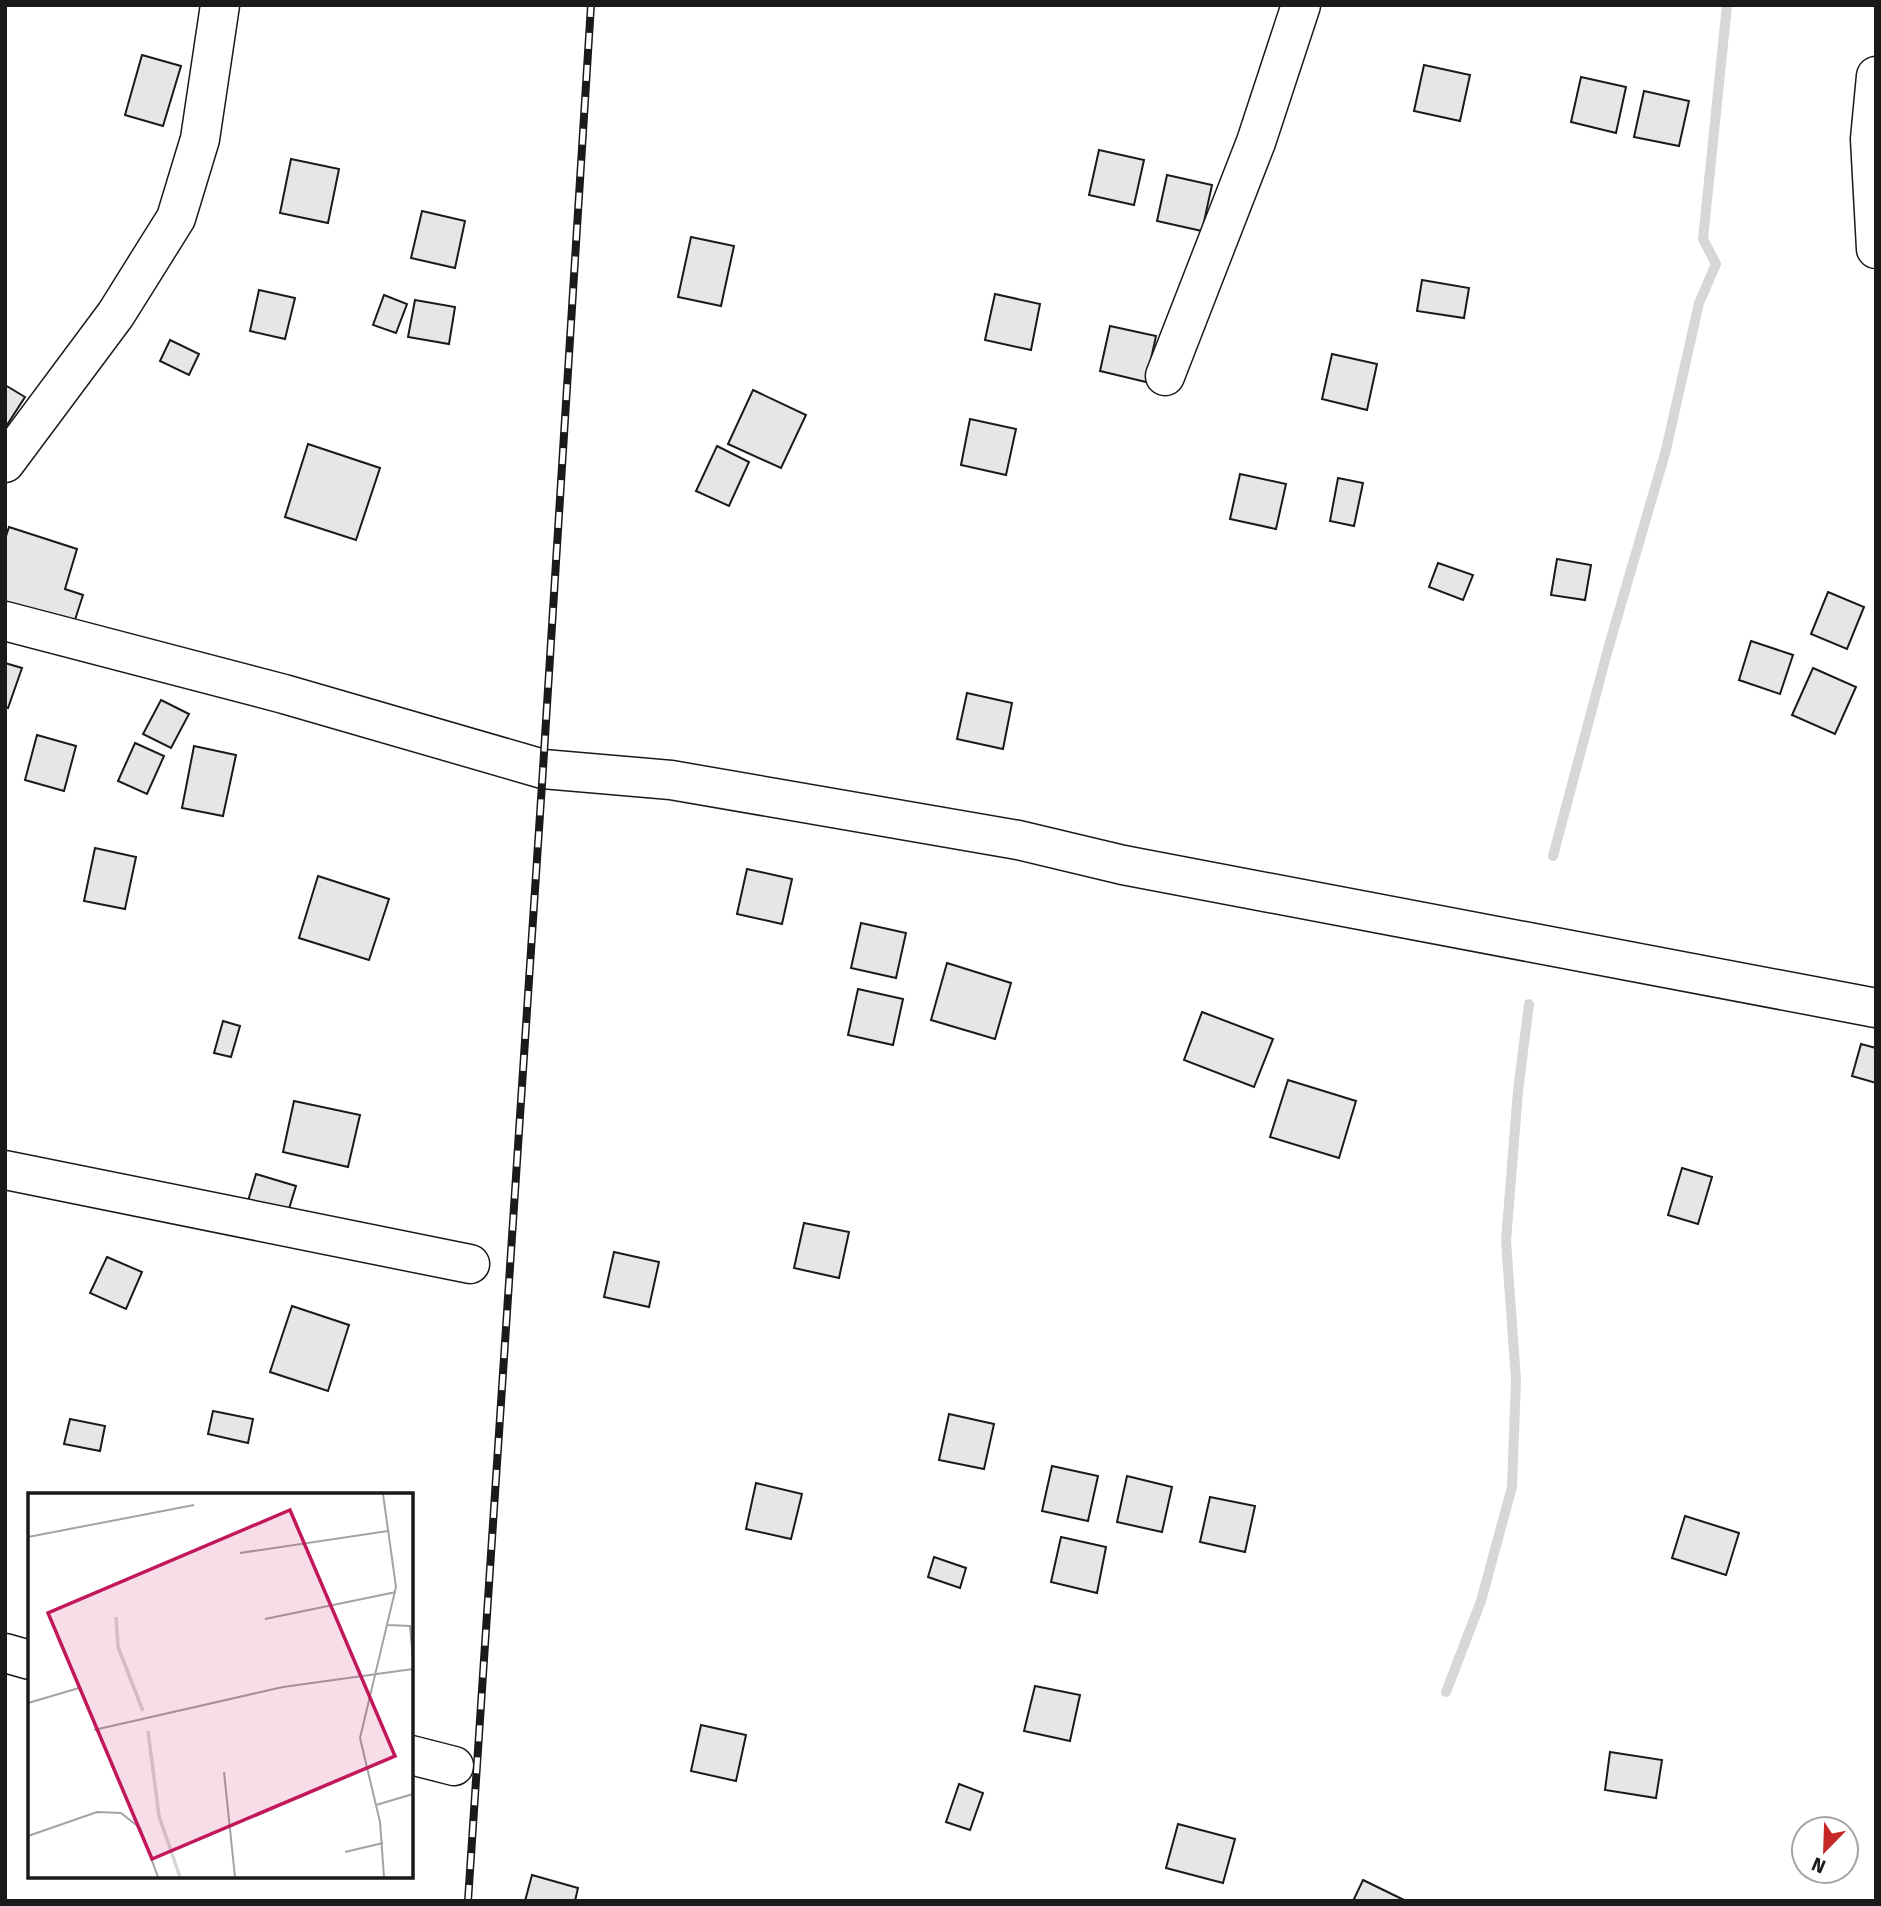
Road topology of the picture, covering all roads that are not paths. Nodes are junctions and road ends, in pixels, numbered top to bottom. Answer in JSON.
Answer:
{"nodes":[{"id":1,"x":220,"y":5,"type":"edge"},
{"id":2,"x":1301,"y":5,"type":"edge"},
{"id":3,"x":1876,"y":76,"type":"edge"},
{"id":4,"x":1876,"y":249,"type":"edge"},
{"id":5,"x":1165,"y":376,"type":"dead end"},
{"id":6,"x":5,"y":463,"type":"edge"},
{"id":7,"x":5,"y":621,"type":"edge"},
{"id":8,"x":1876,"y":1008,"type":"edge"},
{"id":9,"x":5,"y":1170,"type":"edge"},
{"id":10,"x":470,"y":1264,"type":"dead end"},
{"id":11,"x":5,"y":1653,"type":"edge"},
{"id":12,"x":28,"y":1659,"type":"edge"},
{"id":13,"x":413,"y":1756,"type":"edge"},
{"id":14,"x":454,"y":1766,"type":"dead end"}],
"edges":[{"from":1,"to":6,"type":"street"},
{"from":2,"to":5,"type":"street"},
{"from":3,"to":4,"type":"street"},
{"from":7,"to":8,"type":"street"},
{"from":9,"to":10,"type":"street"},
{"from":11,"to":12,"type":"street"},
{"from":13,"to":14,"type":"street"}]}
